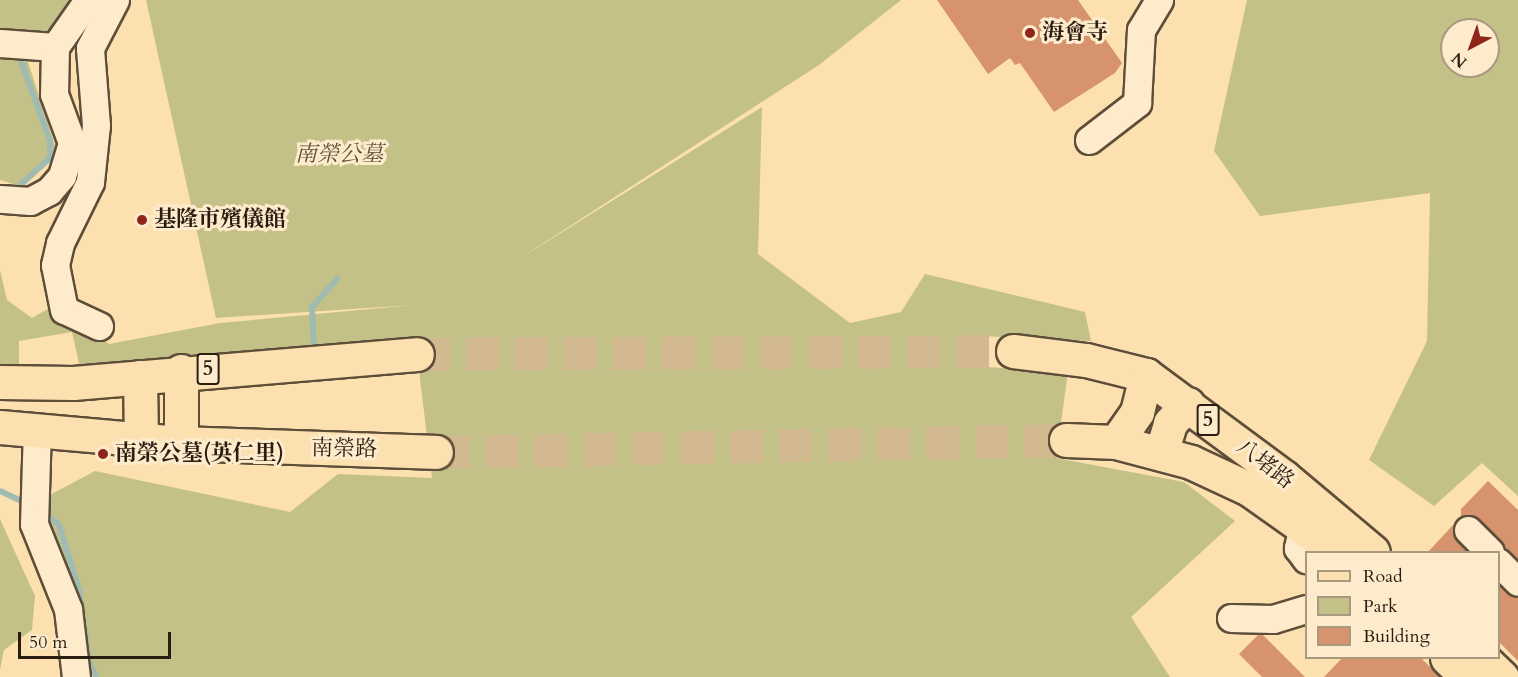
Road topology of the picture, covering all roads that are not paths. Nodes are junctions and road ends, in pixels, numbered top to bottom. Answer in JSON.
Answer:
{"nodes":[{"id":1,"x":88,"y":0,"type":"edge"},
{"id":2,"x":116,"y":0,"type":"edge"},
{"id":3,"x":1159,"y":0,"type":"edge"},
{"id":4,"x":0,"y":43,"type":"edge"},
{"id":5,"x":55,"y":47,"type":"junction"},
{"id":6,"x":1089,"y":140,"type":"dead end"},
{"id":7,"x":0,"y":199,"type":"edge"},
{"id":8,"x":99,"y":326,"type":"dead end"},
{"id":9,"x":1013,"y":351,"type":"tunnel mouth"},
{"id":10,"x":417,"y":354,"type":"tunnel mouth"},
{"id":11,"x":181,"y":371,"type":"junction"},
{"id":12,"x":1146,"y":375,"type":"junction"},
{"id":13,"x":140,"y":376,"type":"junction"},
{"id":14,"x":0,"y":382,"type":"edge"},
{"id":15,"x":1188,"y":404,"type":"junction"},
{"id":16,"x":0,"y":428,"type":"edge"},
{"id":17,"x":37,"y":428,"type":"junction"},
{"id":18,"x":141,"y":440,"type":"junction"},
{"id":19,"x":1066,"y":440,"type":"tunnel mouth"},
{"id":20,"x":1116,"y":442,"type":"junction"},
{"id":21,"x":182,"y":443,"type":"junction"},
{"id":22,"x":1162,"y":450,"type":"junction"},
{"id":23,"x":436,"y":452,"type":"tunnel mouth"},
{"id":24,"x":1303,"y":526,"type":"junction"},
{"id":25,"x":1468,"y":530,"type":"dead end"},
{"id":26,"x":1337,"y":551,"type":"edge"},
{"id":27,"x":1372,"y":551,"type":"edge"},
{"id":28,"x":1489,"y":551,"type":"edge"},
{"id":29,"x":1305,"y":558,"type":"edge"},
{"id":30,"x":1500,"y":564,"type":"edge"},
{"id":31,"x":1518,"y":582,"type":"edge"},
{"id":32,"x":1305,"y":609,"type":"edge"},
{"id":33,"x":1231,"y":618,"type":"dead end"},
{"id":34,"x":1449,"y":659,"type":"edge"},
{"id":35,"x":1484,"y":659,"type":"edge"},
{"id":36,"x":76,"y":677,"type":"edge"},
{"id":37,"x":1467,"y":677,"type":"edge"},
{"id":38,"x":1502,"y":677,"type":"edge"}],
"edges":[{"from":1,"to":5,"type":"street"},
{"from":2,"to":8,"type":"street"},
{"from":3,"to":6,"type":"street"},
{"from":4,"to":5,"type":"street"},
{"from":5,"to":7,"type":"street"},
{"from":9,"to":12,"type":"main road","name":"八堵路","number":"5"},
{"from":10,"to":11,"type":"main road","number":"5"},
{"from":11,"to":13,"type":"main road","number":"5"},
{"from":11,"to":21,"type":"main road","number":"5"},
{"from":12,"to":15,"type":"main road","name":"八堵路","number":"5"},
{"from":12,"to":20,"type":"main road"},
{"from":13,"to":14,"type":"main road","number":"5"},
{"from":13,"to":18,"type":"main road"},
{"from":15,"to":22,"type":"main road"},
{"from":15,"to":27,"type":"main road","name":"八堵路","number":"5"},
{"from":16,"to":17,"type":"main road","name":"南榮路"},
{"from":17,"to":18,"type":"main road","name":"南榮路"},
{"from":17,"to":36,"type":"street"},
{"from":18,"to":21,"type":"main road","name":"南榮路"},
{"from":19,"to":20,"type":"main road","name":"八堵路","number":"5"},
{"from":20,"to":22,"type":"main road","name":"八堵路","number":"5"},
{"from":21,"to":23,"type":"main road","name":"南榮路"},
{"from":22,"to":24,"type":"main road","name":"八堵路","number":"5"},
{"from":24,"to":26,"type":"main road","name":"八堵路","number":"5"},
{"from":24,"to":29,"type":"street"},
{"from":25,"to":28,"type":"street"},
{"from":30,"to":31,"type":"street"},
{"from":32,"to":33,"type":"street"},
{"from":34,"to":37,"type":"main road"},
{"from":35,"to":38,"type":"main road"}]}
